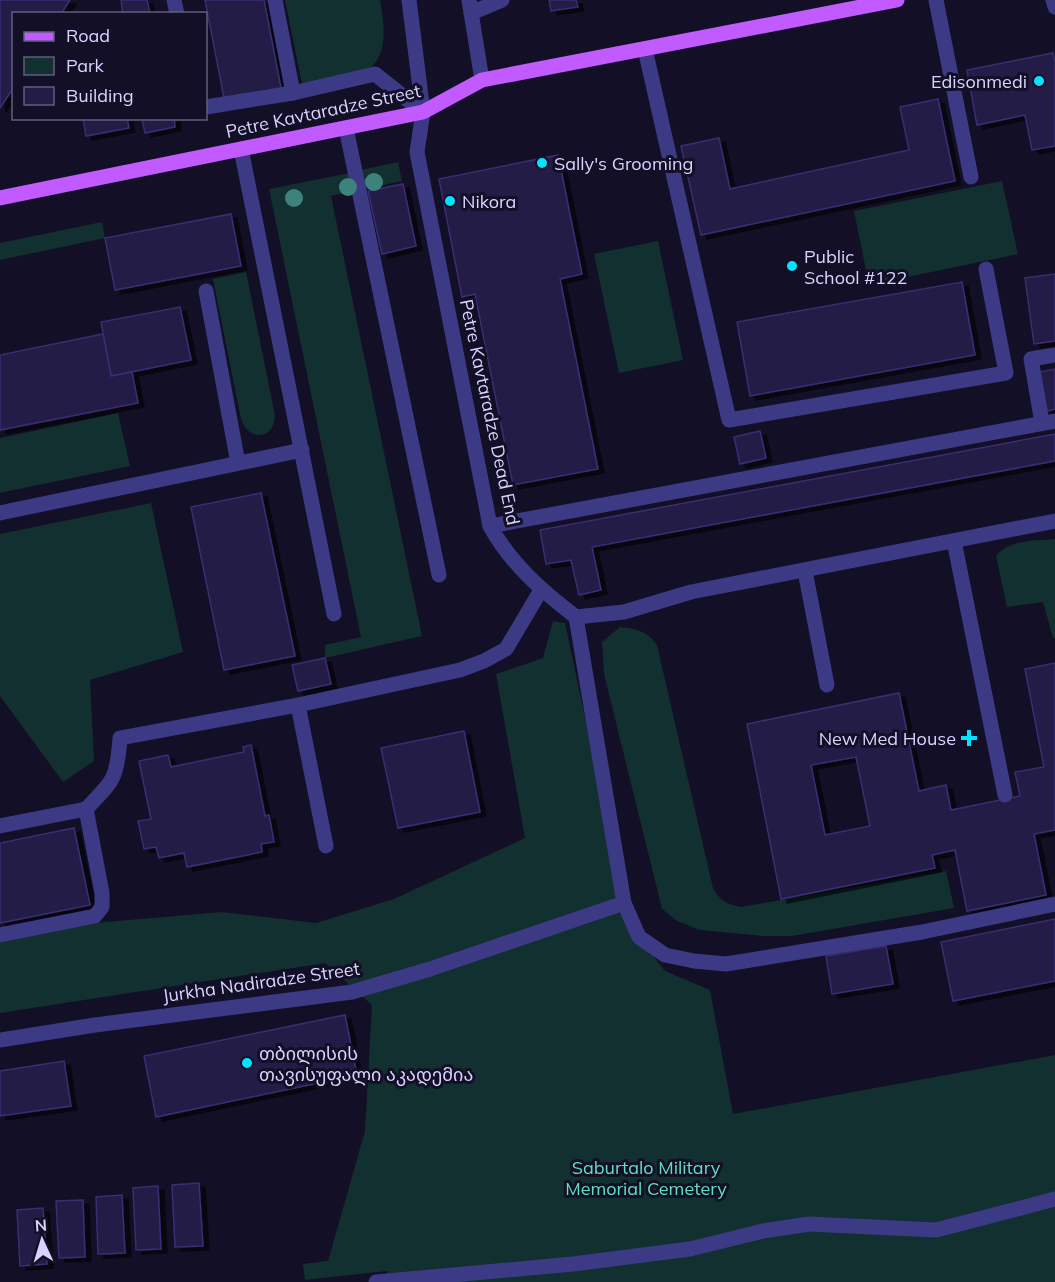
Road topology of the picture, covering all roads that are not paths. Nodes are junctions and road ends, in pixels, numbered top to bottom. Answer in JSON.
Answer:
{"nodes":[{"id":1,"x":274,"y":0,"type":"edge"},
{"id":2,"x":409,"y":0,"type":"edge"},
{"id":3,"x":502,"y":0,"type":"edge"},
{"id":4,"x":897,"y":0,"type":"edge"},
{"id":5,"x":936,"y":0,"type":"edge"},
{"id":6,"x":1053,"y":0,"type":"edge"},
{"id":7,"x":470,"y":7,"type":"edge"},
{"id":8,"x":1055,"y":7,"type":"edge"},
{"id":9,"x":645,"y":49,"type":"junction"},
{"id":10,"x":482,"y":80,"type":"junction"},
{"id":11,"x":293,"y":93,"type":"junction"},
{"id":12,"x":207,"y":107,"type":"edge"},
{"id":13,"x":423,"y":112,"type":"junction"},
{"id":14,"x":346,"y":128,"type":"junction"},
{"id":15,"x":242,"y":149,"type":"junction"},
{"id":16,"x":971,"y":177,"type":"dead end"},
{"id":17,"x":0,"y":198,"type":"edge"},
{"id":18,"x":986,"y":268,"type":"dead end"},
{"id":19,"x":206,"y":291,"type":"dead end"},
{"id":20,"x":1055,"y":355,"type":"edge"},
{"id":21,"x":1049,"y":422,"type":"edge"},
{"id":22,"x":302,"y":450,"type":"junction"},
{"id":23,"x":238,"y":463,"type":"junction"},
{"id":24,"x":0,"y":513,"type":"edge"},
{"id":25,"x":1055,"y":522,"type":"edge"},
{"id":26,"x":490,"y":526,"type":"junction"},
{"id":27,"x":954,"y":541,"type":"junction"},
{"id":28,"x":805,"y":571,"type":"junction"},
{"id":29,"x":439,"y":576,"type":"dead end"},
{"id":30,"x":541,"y":590,"type":"junction"},
{"id":31,"x":334,"y":614,"type":"dead end"},
{"id":32,"x":576,"y":617,"type":"junction"},
{"id":33,"x":827,"y":686,"type":"dead end"},
{"id":34,"x":298,"y":705,"type":"junction"},
{"id":35,"x":1005,"y":795,"type":"dead end"},
{"id":36,"x":86,"y":809,"type":"junction"},
{"id":37,"x":0,"y":826,"type":"edge"},
{"id":38,"x":326,"y":846,"type":"dead end"},
{"id":39,"x":624,"y":903,"type":"junction"},
{"id":40,"x":1055,"y":904,"type":"edge"},
{"id":41,"x":0,"y":935,"type":"edge"},
{"id":42,"x":0,"y":1040,"type":"edge"},
{"id":43,"x":1055,"y":1199,"type":"edge"},
{"id":44,"x":376,"y":1282,"type":"edge"},
{"id":45,"x":382,"y":1282,"type":"edge"}],
"edges":[{"from":1,"to":11,"type":"street"},
{"from":2,"to":13,"type":"street","name":"Petre Kavtaradze Dead End"},
{"from":3,"to":7,"type":"street"},
{"from":4,"to":9,"type":"main road","name":"Petre Kavtaradze Street"},
{"from":5,"to":16,"type":"street"},
{"from":6,"to":8,"type":"street"},
{"from":7,"to":10,"type":"street"},
{"from":9,"to":10,"type":"main road","name":"Petre Kavtaradze Street"},
{"from":9,"to":18,"type":"street"},
{"from":10,"to":13,"type":"main road","name":"Petre Kavtaradze Street"},
{"from":11,"to":12,"type":"street"},
{"from":11,"to":13,"type":"street"},
{"from":13,"to":14,"type":"main road","name":"Petre Kavtaradze Street"},
{"from":13,"to":26,"type":"street","name":"Petre Kavtaradze Dead End"},
{"from":14,"to":15,"type":"main road","name":"Petre Kavtaradze Street"},
{"from":14,"to":29,"type":"street"},
{"from":15,"to":17,"type":"main road","name":"Petre Kavtaradze Street"},
{"from":15,"to":22,"type":"street"},
{"from":19,"to":23,"type":"street"},
{"from":20,"to":21,"type":"street"},
{"from":21,"to":26,"type":"street"},
{"from":22,"to":23,"type":"street"},
{"from":22,"to":31,"type":"street"},
{"from":23,"to":24,"type":"street"},
{"from":25,"to":27,"type":"street"},
{"from":26,"to":30,"type":"street","name":"Petre Kavtaradze Dead End"},
{"from":27,"to":28,"type":"street"},
{"from":27,"to":35,"type":"street"},
{"from":28,"to":32,"type":"street"},
{"from":28,"to":33,"type":"street"},
{"from":30,"to":32,"type":"street","name":"Petre Kavtaradze Dead End"},
{"from":30,"to":34,"type":"street"},
{"from":32,"to":39,"type":"street"},
{"from":34,"to":36,"type":"street"},
{"from":34,"to":38,"type":"street"},
{"from":36,"to":37,"type":"street"},
{"from":36,"to":41,"type":"street"},
{"from":39,"to":40,"type":"street"},
{"from":39,"to":42,"type":"street","name":"Jurkha Nadiradze Street"},
{"from":43,"to":45,"type":"street"},
{"from":44,"to":45,"type":"street"}]}
